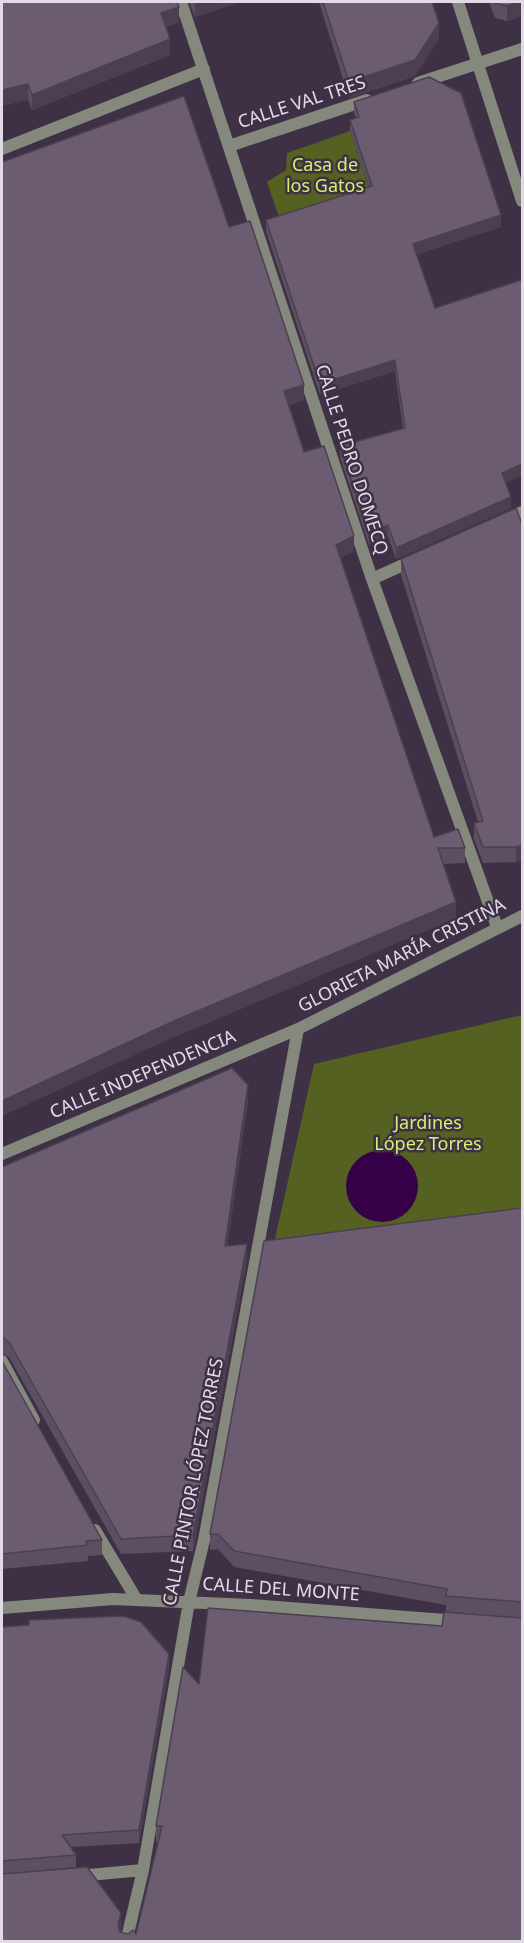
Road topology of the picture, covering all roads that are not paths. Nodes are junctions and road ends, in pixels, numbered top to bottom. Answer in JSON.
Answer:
{"nodes":[{"id":1,"x":181,"y":2,"type":"edge"},
{"id":2,"x":458,"y":2,"type":"edge"},
{"id":3,"x":522,"y":48,"type":"edge"},
{"id":4,"x":479,"y":63,"type":"junction"},
{"id":5,"x":204,"y":69,"type":"junction"},
{"id":6,"x":411,"y":86,"type":"edge"},
{"id":7,"x":377,"y":97,"type":"edge"},
{"id":8,"x":229,"y":146,"type":"junction"},
{"id":9,"x":2,"y":149,"type":"edge"},
{"id":10,"x":522,"y":201,"type":"edge"},
{"id":11,"x":522,"y":512,"type":"edge"},
{"id":12,"x":490,"y":526,"type":"edge"},
{"id":13,"x":425,"y":555,"type":"edge"},
{"id":14,"x":372,"y":579,"type":"junction"},
{"id":15,"x":521,"y":914,"type":"edge"},
{"id":16,"x":497,"y":927,"type":"junction"},
{"id":17,"x":298,"y":1029,"type":"junction"},
{"id":18,"x":2,"y":1154,"type":"edge"},
{"id":19,"x":2,"y":1360,"type":"edge"},
{"id":20,"x":41,"y":1433,"type":"edge"},
{"id":21,"x":87,"y":1515,"type":"edge"},
{"id":22,"x":137,"y":1600,"type":"junction"},
{"id":23,"x":189,"y":1602,"type":"junction"},
{"id":24,"x":2,"y":1608,"type":"edge"},
{"id":25,"x":475,"y":1622,"type":"edge"},
{"id":26,"x":143,"y":1870,"type":"junction"},
{"id":27,"x":70,"y":1876,"type":"edge"},
{"id":28,"x":126,"y":1941,"type":"edge"}],
"edges":[{"from":1,"to":5,"type":"street","name":"CALLE PEDRO DOMECQ"},
{"from":2,"to":4,"type":"street"},
{"from":3,"to":4,"type":"street"},
{"from":4,"to":6,"type":"street"},
{"from":4,"to":10,"type":"street"},
{"from":5,"to":8,"type":"street","name":"CALLE PEDRO DOMECQ"},
{"from":5,"to":9,"type":"street"},
{"from":7,"to":8,"type":"street","name":"CALLE VAL TRES"},
{"from":8,"to":14,"type":"street","name":"CALLE PEDRO DOMECQ"},
{"from":11,"to":12,"type":"street"},
{"from":13,"to":14,"type":"street"},
{"from":14,"to":16,"type":"street","name":"CALLE PEDRO DOMECQ"},
{"from":15,"to":16,"type":"street","name":"GLORIETA MARÍA CRISTINA"},
{"from":16,"to":17,"type":"street","name":"GLORIETA MARÍA CRISTINA"},
{"from":17,"to":18,"type":"street","name":"CALLE INDEPENDENCIA"},
{"from":17,"to":23,"type":"street","name":"CALLE PINTOR LÓPEZ TORRES"},
{"from":19,"to":20,"type":"street"},
{"from":21,"to":22,"type":"street"},
{"from":22,"to":23,"type":"street","name":"CALLE DEL MONTE"},
{"from":22,"to":24,"type":"street","name":"CALLE DEL MONTE"},
{"from":23,"to":25,"type":"street","name":"CALLE DEL MONTE"},
{"from":23,"to":26,"type":"street","name":"CALLE PINTOR LÓPEZ TORRES"},
{"from":26,"to":27,"type":"street"},
{"from":26,"to":28,"type":"street","name":"CALLE PINTOR LÓPEZ TORRES"}]}
